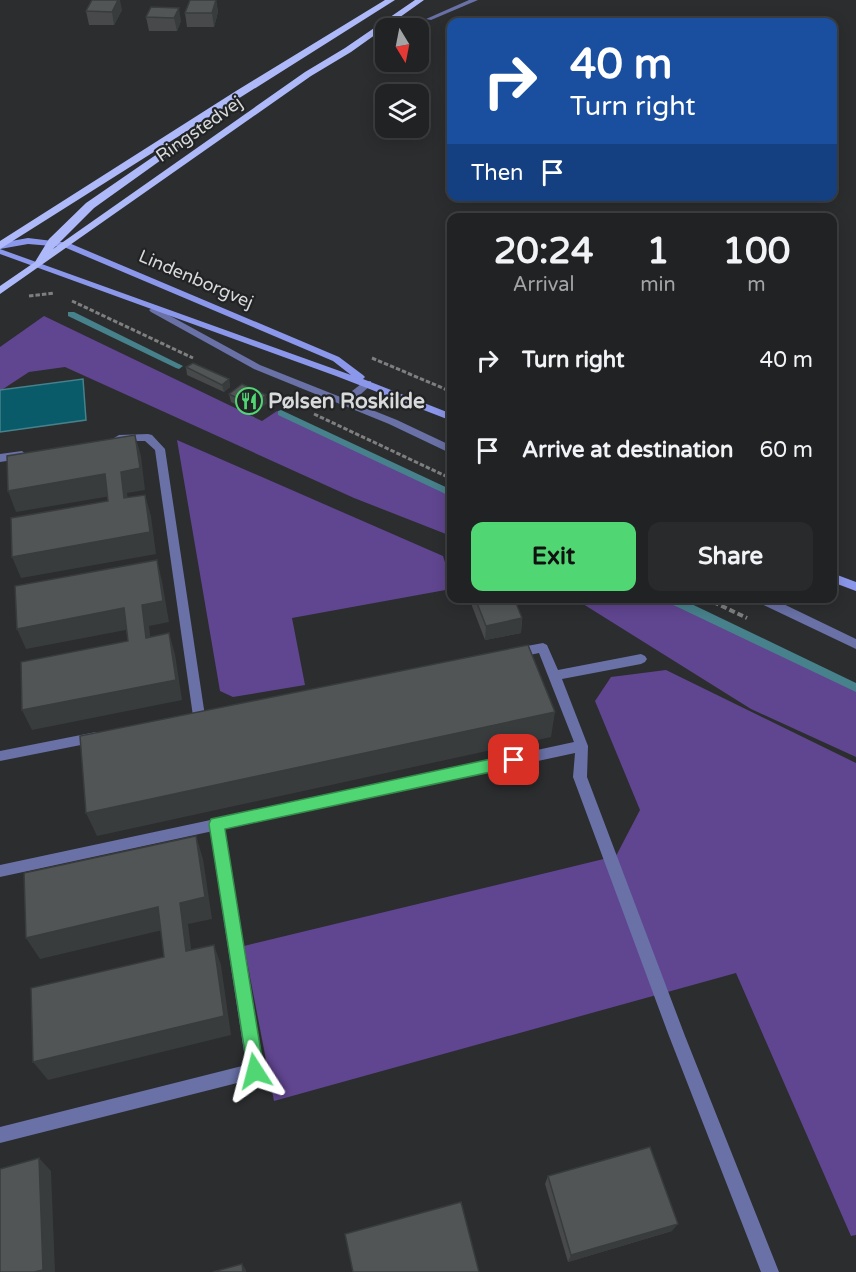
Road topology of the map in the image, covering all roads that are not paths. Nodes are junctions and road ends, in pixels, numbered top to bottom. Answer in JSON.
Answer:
{"nodes":[{"id":1,"x":391,"y":0,"type":"edge"},
{"id":2,"x":420,"y":0,"type":"edge"},
{"id":3,"x":475,"y":0,"type":"edge"},
{"id":4,"x":429,"y":20,"type":"dead end"},
{"id":5,"x":239,"y":93,"type":"junction"},
{"id":6,"x":51,"y":242,"type":"junction"},
{"id":7,"x":66,"y":245,"type":"junction"},
{"id":8,"x":0,"y":246,"type":"edge"},
{"id":9,"x":0,"y":251,"type":"edge"},
{"id":10,"x":36,"y":266,"type":"junction"},
{"id":11,"x":0,"y":291,"type":"edge"},
{"id":12,"x":154,"y":310,"type":"junction"},
{"id":13,"x":368,"y":383,"type":"junction"},
{"id":14,"x":344,"y":402,"type":"junction"},
{"id":15,"x":447,"y":416,"type":"edge"},
{"id":16,"x":105,"y":441,"type":"edge"},
{"id":17,"x":447,"y":449,"type":"edge"},
{"id":18,"x":35,"y":453,"type":"edge"},
{"id":19,"x":0,"y":459,"type":"edge"},
{"id":20,"x":837,"y":579,"type":"edge"},
{"id":21,"x":856,"y":587,"type":"edge"},
{"id":22,"x":770,"y":603,"type":"edge"},
{"id":23,"x":856,"y":644,"type":"edge"},
{"id":24,"x":497,"y":657,"type":"edge"},
{"id":25,"x":641,"y":659,"type":"dead end"},
{"id":26,"x":554,"y":676,"type":"junction"},
{"id":27,"x":199,"y":716,"type":"edge"},
{"id":28,"x":105,"y":735,"type":"edge"},
{"id":29,"x":582,"y":746,"type":"junction"},
{"id":30,"x":0,"y":756,"type":"edge"},
{"id":31,"x":216,"y":824,"type":"junction"},
{"id":32,"x":0,"y":871,"type":"edge"},
{"id":33,"x":0,"y":1135,"type":"edge"},
{"id":34,"x":770,"y":1272,"type":"edge"}],
"edges":[{"from":1,"to":5,"type":"main road","name":"Ringstedvej"},
{"from":2,"to":7,"type":"main road","name":"Ringstedvej"},
{"from":3,"to":4,"type":"street"},
{"from":5,"to":6,"type":"main road"},
{"from":5,"to":8,"type":"main road","name":"Ringstedvej"},
{"from":6,"to":7,"type":"main road","name":"Lindenborgvej"},
{"from":6,"to":8,"type":"main road","name":"Lindenborgvej"},
{"from":6,"to":10,"type":"main road"},
{"from":7,"to":10,"type":"main road","name":"Ringstedvej"},
{"from":7,"to":13,"type":"main road","name":"Lindenborgvej"},
{"from":9,"to":10,"type":"main road","name":"Lindenborgvej"},
{"from":10,"to":11,"type":"main road","name":"Ringstedvej"},
{"from":10,"to":12,"type":"main road","name":"Lindenborgvej"},
{"from":12,"to":13,"type":"main road","name":"Lindenborgvej"},
{"from":12,"to":14,"type":"street"},
{"from":13,"to":14,"type":"street"},
{"from":13,"to":15,"type":"main road","name":"Lindenborgvej"},
{"from":14,"to":17,"type":"street"},
{"from":16,"to":27,"type":"street"},
{"from":18,"to":19,"type":"street"},
{"from":20,"to":21,"type":"main road"},
{"from":22,"to":23,"type":"street"},
{"from":24,"to":26,"type":"street"},
{"from":25,"to":26,"type":"street"},
{"from":26,"to":29,"type":"street"},
{"from":28,"to":30,"type":"street"},
{"from":29,"to":31,"type":"street"},
{"from":29,"to":34,"type":"street"},
{"from":31,"to":32,"type":"street"},
{"from":31,"to":33,"type":"street"}]}
